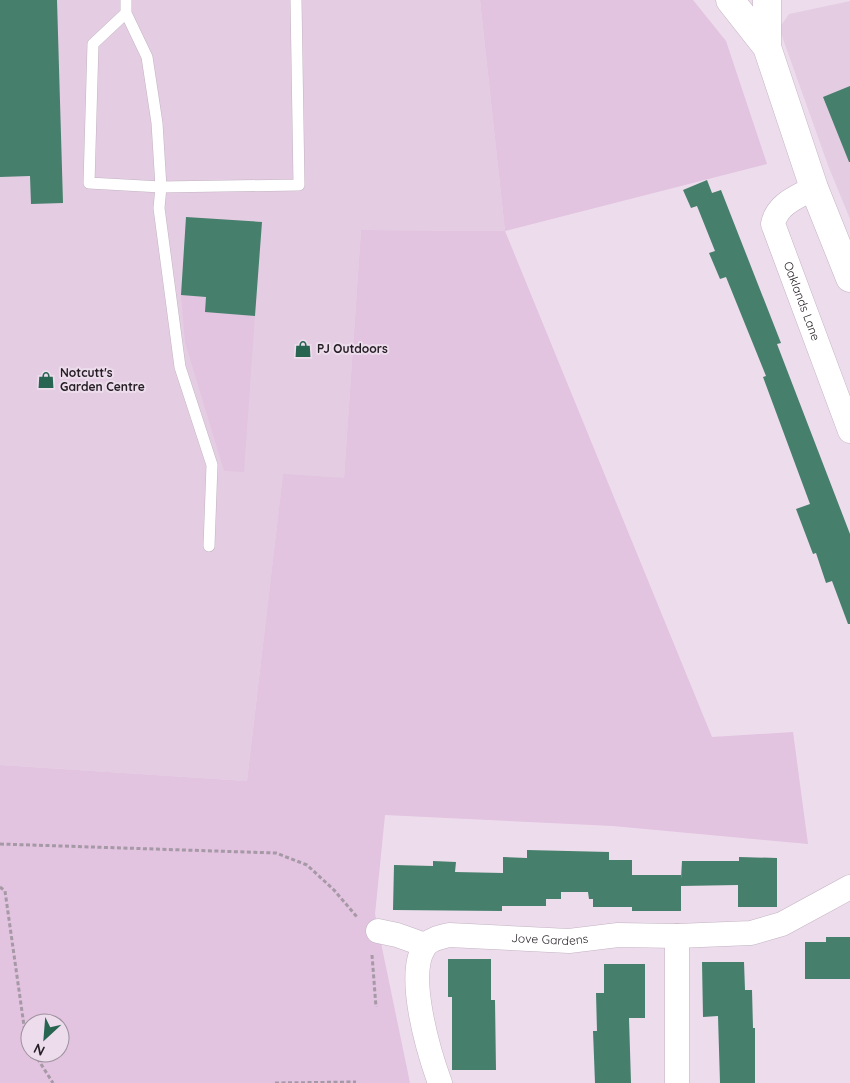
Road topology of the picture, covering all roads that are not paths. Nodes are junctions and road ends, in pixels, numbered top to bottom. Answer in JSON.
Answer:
{"nodes":[{"id":1,"x":126,"y":0,"type":"edge"},
{"id":2,"x":296,"y":0,"type":"edge"},
{"id":3,"x":730,"y":0,"type":"edge"},
{"id":4,"x":767,"y":0,"type":"edge"},
{"id":5,"x":126,"y":13,"type":"junction"},
{"id":6,"x":766,"y":47,"type":"junction"},
{"id":7,"x":161,"y":187,"type":"junction"},
{"id":8,"x":814,"y":188,"type":"junction"},
{"id":9,"x":850,"y":278,"type":"edge"},
{"id":10,"x":850,"y":430,"type":"edge"},
{"id":11,"x":209,"y":546,"type":"dead end"},
{"id":12,"x":850,"y":887,"type":"edge"},
{"id":13,"x":374,"y":929,"type":"road end"},
{"id":14,"x":677,"y":936,"type":"junction"},
{"id":15,"x":425,"y":945,"type":"junction"},
{"id":16,"x":440,"y":1083,"type":"edge"},
{"id":17,"x":677,"y":1083,"type":"edge"}],
"edges":[{"from":1,"to":5,"type":"lane"},
{"from":2,"to":7,"type":"lane"},
{"from":3,"to":6,"type":"street"},
{"from":4,"to":6,"type":"street"},
{"from":5,"to":7,"type":"lane"},
{"from":5,"to":7,"type":"lane"},
{"from":6,"to":8,"type":"street"},
{"from":7,"to":11,"type":"lane"},
{"from":8,"to":9,"type":"street"},
{"from":8,"to":10,"type":"street","name":"Oaklands Lane"},
{"from":12,"to":14,"type":"street","name":"Jove Gardens"},
{"from":13,"to":15,"type":"street"},
{"from":14,"to":15,"type":"street","name":"Jove Gardens"},
{"from":14,"to":17,"type":"street"},
{"from":15,"to":16,"type":"street"}]}
